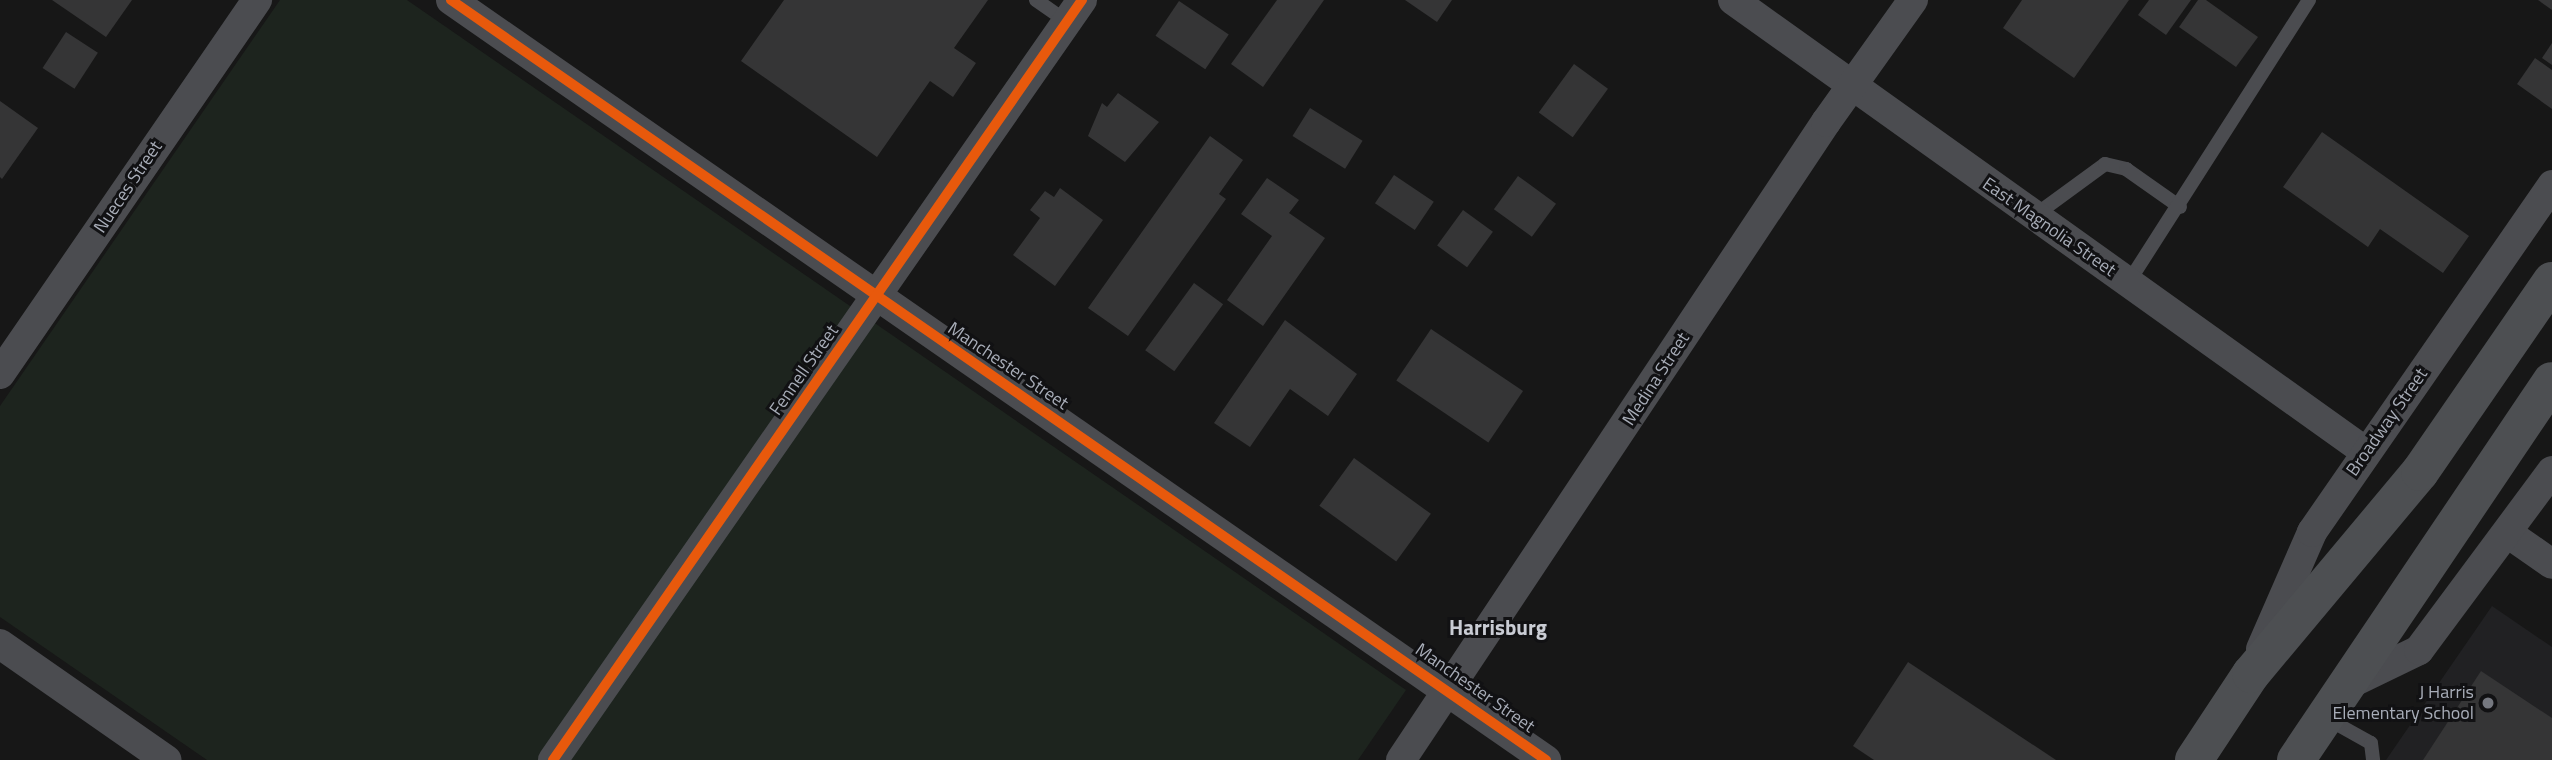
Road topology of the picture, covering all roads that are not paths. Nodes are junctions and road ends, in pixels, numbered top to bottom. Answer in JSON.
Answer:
{"nodes":[{"id":1,"x":257,"y":0,"type":"edge"},
{"id":2,"x":451,"y":0,"type":"edge"},
{"id":3,"x":1037,"y":0,"type":"edge"},
{"id":4,"x":1733,"y":0,"type":"edge"},
{"id":5,"x":1913,"y":0,"type":"edge"},
{"id":6,"x":2309,"y":0,"type":"edge"},
{"id":7,"x":1075,"y":11,"type":"edge"},
{"id":8,"x":1851,"y":87,"type":"junction"},
{"id":9,"x":2552,"y":185,"type":"edge"},
{"id":10,"x":2180,"y":207,"type":"junction"},
{"id":11,"x":2034,"y":216,"type":"junction"},
{"id":12,"x":2552,"y":281,"type":"edge"},
{"id":13,"x":2128,"y":283,"type":"junction"},
{"id":14,"x":876,"y":297,"type":"junction"},
{"id":15,"x":0,"y":374,"type":"edge"},
{"id":16,"x":2552,"y":381,"type":"edge"},
{"id":17,"x":2366,"y":452,"type":"junction"},
{"id":18,"x":2552,"y":471,"type":"edge"},
{"id":19,"x":2509,"y":534,"type":"junction"},
{"id":20,"x":2552,"y":564,"type":"edge"},
{"id":21,"x":0,"y":644,"type":"edge"},
{"id":22,"x":2251,"y":674,"type":"junction"},
{"id":23,"x":1450,"y":690,"type":"junction"},
{"id":24,"x":2332,"y":702,"type":"junction"},
{"id":25,"x":166,"y":760,"type":"edge"},
{"id":26,"x":553,"y":760,"type":"edge"},
{"id":27,"x":1401,"y":760,"type":"edge"},
{"id":28,"x":1546,"y":760,"type":"edge"},
{"id":29,"x":2194,"y":760,"type":"edge"},
{"id":30,"x":2296,"y":760,"type":"edge"},
{"id":31,"x":2373,"y":760,"type":"edge"}],
"edges":[{"from":1,"to":15,"type":"street","name":"Nueces Street"},
{"from":2,"to":14,"type":"street","name":"Manchester Street"},
{"from":3,"to":7,"type":"lane"},
{"from":4,"to":8,"type":"street","name":"East Magnolia Street"},
{"from":5,"to":8,"type":"street","name":"Medina Street"},
{"from":6,"to":10,"type":"lane"},
{"from":7,"to":14,"type":"street","name":"Fennell Street"},
{"from":8,"to":11,"type":"street","name":"East Magnolia Street"},
{"from":8,"to":23,"type":"street","name":"Medina Street"},
{"from":9,"to":17,"type":"street","name":"Broadway Street"},
{"from":10,"to":11,"type":"lane"},
{"from":10,"to":13,"type":"lane"},
{"from":11,"to":13,"type":"street","name":"East Magnolia Street"},
{"from":12,"to":22,"type":"main road","name":"Broadway Street"},
{"from":13,"to":17,"type":"street","name":"East Magnolia Street"},
{"from":14,"to":23,"type":"street","name":"Manchester Street"},
{"from":14,"to":26,"type":"street","name":"Fennell Street"},
{"from":16,"to":24,"type":"main road"},
{"from":17,"to":22,"type":"street","name":"Broadway Street"},
{"from":18,"to":19,"type":"street"},
{"from":19,"to":20,"type":"street"},
{"from":19,"to":24,"type":"street"},
{"from":21,"to":25,"type":"street"},
{"from":22,"to":29,"type":"main road","name":"Broadway Street"},
{"from":23,"to":27,"type":"street","name":"Medina Street"},
{"from":23,"to":28,"type":"street","name":"Manchester Street"},
{"from":24,"to":30,"type":"main road"},
{"from":24,"to":31,"type":"lane"}]}
